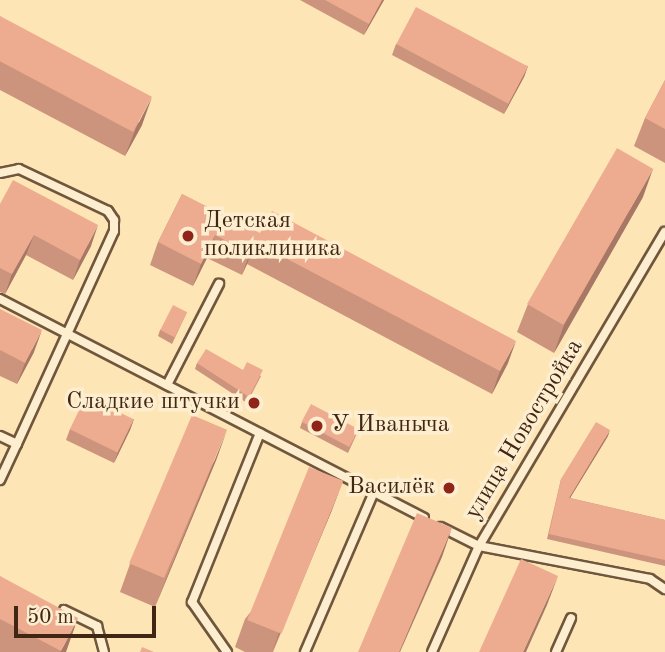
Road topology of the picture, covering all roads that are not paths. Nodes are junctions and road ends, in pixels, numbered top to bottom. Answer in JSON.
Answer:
{"nodes":[{"id":1,"x":0,"y":173,"type":"edge"},
{"id":2,"x":665,"y":232,"type":"edge"},
{"id":3,"x":219,"y":284,"type":"dead end"},
{"id":4,"x":0,"y":299,"type":"edge"},
{"id":5,"x":69,"y":335,"type":"junction"},
{"id":6,"x":167,"y":385,"type":"junction"},
{"id":7,"x":260,"y":433,"type":"junction"},
{"id":8,"x":0,"y":436,"type":"edge"},
{"id":9,"x":17,"y":444,"type":"junction"},
{"id":10,"x":0,"y":480,"type":"edge"},
{"id":11,"x":374,"y":492,"type":"junction"},
{"id":12,"x":479,"y":546,"type":"junction"},
{"id":13,"x":665,"y":589,"type":"edge"},
{"id":14,"x":48,"y":603,"type":"edge"},
{"id":15,"x":571,"y":618,"type":"dead end"},
{"id":16,"x":104,"y":652,"type":"edge"},
{"id":17,"x":227,"y":652,"type":"edge"},
{"id":18,"x":305,"y":652,"type":"edge"},
{"id":19,"x":432,"y":652,"type":"edge"},
{"id":20,"x":556,"y":652,"type":"edge"}],
"edges":[{"from":1,"to":5,"type":"lane"},
{"from":2,"to":12,"type":"lane","name":"улица Новостройка"},
{"from":3,"to":6,"type":"lane"},
{"from":4,"to":5,"type":"lane","name":"улица Новостройка"},
{"from":5,"to":6,"type":"lane","name":"улица Новостройка"},
{"from":5,"to":9,"type":"lane"},
{"from":6,"to":7,"type":"lane","name":"улица Новостройка"},
{"from":7,"to":11,"type":"lane","name":"улица Новостройка"},
{"from":7,"to":17,"type":"lane"},
{"from":8,"to":9,"type":"lane"},
{"from":9,"to":10,"type":"lane"},
{"from":11,"to":12,"type":"lane","name":"улица Новостройка"},
{"from":11,"to":18,"type":"lane"},
{"from":12,"to":13,"type":"lane"},
{"from":12,"to":19,"type":"lane"},
{"from":14,"to":16,"type":"lane"},
{"from":15,"to":20,"type":"lane"}]}
